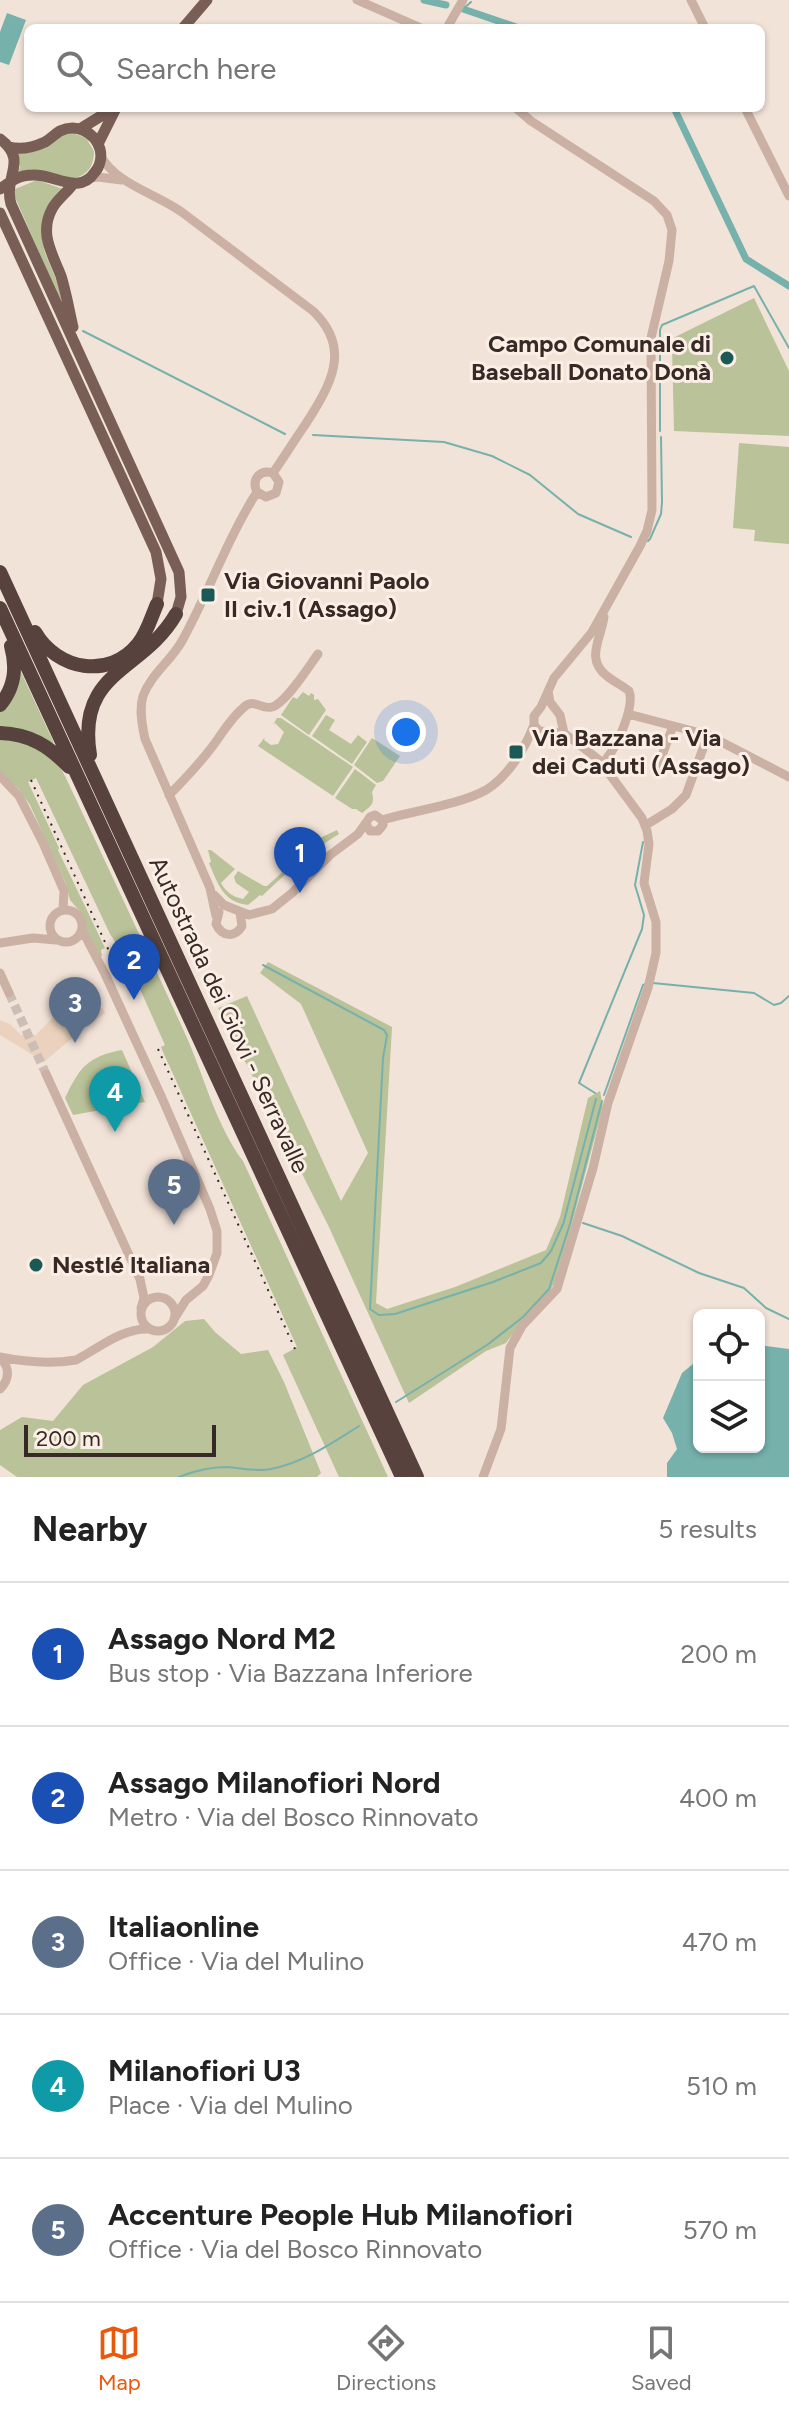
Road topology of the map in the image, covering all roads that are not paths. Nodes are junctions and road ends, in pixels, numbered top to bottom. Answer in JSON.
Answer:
{"nodes":[{"id":1,"x":207,"y":0,"type":"edge"},
{"id":2,"x":357,"y":0,"type":"edge"},
{"id":3,"x":463,"y":0,"type":"edge"},
{"id":4,"x":691,"y":0,"type":"edge"},
{"id":5,"x":186,"y":24,"type":"edge"},
{"id":6,"x":412,"y":24,"type":"edge"},
{"id":7,"x":448,"y":24,"type":"edge"},
{"id":8,"x":703,"y":24,"type":"edge"},
{"id":9,"x":108,"y":112,"type":"edge"},
{"id":10,"x":113,"y":112,"type":"edge"},
{"id":11,"x":521,"y":112,"type":"edge"},
{"id":12,"x":747,"y":112,"type":"edge"},
{"id":13,"x":80,"y":129,"type":"junction"},
{"id":14,"x":4,"y":143,"type":"edge"},
{"id":15,"x":99,"y":150,"type":"junction"},
{"id":16,"x":90,"y":178,"type":"junction"},
{"id":17,"x":125,"y":181,"type":"junction"},
{"id":18,"x":73,"y":184,"type":"junction"},
{"id":19,"x":4,"y":185,"type":"edge"},
{"id":20,"x":789,"y":196,"type":"edge"},
{"id":21,"x":0,"y":213,"type":"edge"},
{"id":22,"x":0,"y":231,"type":"edge"},
{"id":23,"x":29,"y":275,"type":"junction"},
{"id":24,"x":78,"y":351,"type":"junction"},
{"id":25,"x":273,"y":473,"type":"junction"},
{"id":26,"x":257,"y":492,"type":"junction"},
{"id":27,"x":0,"y":558,"type":"edge"},
{"id":28,"x":0,"y":572,"type":"edge"},
{"id":29,"x":157,"y":604,"type":"joint"},
{"id":30,"x":605,"y":609,"type":"junction"},
{"id":31,"x":2,"y":612,"type":"edge"},
{"id":32,"x":176,"y":614,"type":"joint"},
{"id":33,"x":318,"y":654,"type":"dead end"},
{"id":34,"x":548,"y":691,"type":"junction"},
{"id":35,"x":0,"y":705,"type":"edge"},
{"id":36,"x":541,"y":707,"type":"junction"},
{"id":37,"x":553,"y":707,"type":"junction"},
{"id":38,"x":628,"y":714,"type":"junction"},
{"id":39,"x":561,"y":722,"type":"junction"},
{"id":40,"x":534,"y":725,"type":"junction"},
{"id":41,"x":673,"y":726,"type":"junction"},
{"id":42,"x":0,"y":733,"type":"edge"},
{"id":43,"x":547,"y":733,"type":"junction"},
{"id":44,"x":564,"y":733,"type":"junction"},
{"id":45,"x":708,"y":735,"type":"junction"},
{"id":46,"x":527,"y":743,"type":"junction"},
{"id":47,"x":603,"y":762,"type":"junction"},
{"id":48,"x":657,"y":769,"type":"dead end"},
{"id":49,"x":76,"y":774,"type":"junction"},
{"id":50,"x":94,"y":775,"type":"junction"},
{"id":51,"x":0,"y":776,"type":"edge"},
{"id":52,"x":789,"y":777,"type":"edge"},
{"id":53,"x":169,"y":795,"type":"junction"},
{"id":54,"x":646,"y":825,"type":"junction"},
{"id":55,"x":212,"y":893,"type":"junction"},
{"id":56,"x":229,"y":907,"type":"junction"},
{"id":57,"x":63,"y":910,"type":"junction"},
{"id":58,"x":240,"y":913,"type":"junction"},
{"id":59,"x":216,"y":916,"type":"junction"},
{"id":60,"x":50,"y":923,"type":"junction"},
{"id":61,"x":82,"y":930,"type":"junction"},
{"id":62,"x":33,"y":938,"type":"junction"},
{"id":63,"x":62,"y":941,"type":"junction"},
{"id":64,"x":0,"y":943,"type":"edge"},
{"id":65,"x":96,"y":957,"type":"junction"},
{"id":66,"x":0,"y":974,"type":"edge"},
{"id":67,"x":9,"y":993,"type":"tunnel mouth"},
{"id":68,"x":46,"y":1074,"type":"tunnel mouth"},
{"id":69,"x":140,"y":1279,"type":"junction"},
{"id":70,"x":194,"y":1293,"type":"junction"},
{"id":71,"x":165,"y":1299,"type":"junction"},
{"id":72,"x":141,"y":1311,"type":"junction"},
{"id":73,"x":174,"y":1319,"type":"junction"},
{"id":74,"x":149,"y":1329,"type":"junction"},
{"id":75,"x":127,"y":1333,"type":"junction"},
{"id":76,"x":0,"y":1357,"type":"edge"},
{"id":77,"x":22,"y":1360,"type":"junction"},
{"id":78,"x":8,"y":1375,"type":"junction"},
{"id":79,"x":0,"y":1389,"type":"edge"},
{"id":80,"x":402,"y":1477,"type":"edge"},
{"id":81,"x":417,"y":1477,"type":"edge"},
{"id":82,"x":483,"y":1477,"type":"edge"}],
"edges":[{"from":1,"to":5,"type":"main road"},
{"from":2,"to":6,"type":"street"},
{"from":3,"to":7,"type":"street"},
{"from":4,"to":8,"type":"street"},
{"from":9,"to":13,"type":"main road"},
{"from":10,"to":15,"type":"main road"},
{"from":11,"to":30,"type":"street"},
{"from":12,"to":20,"type":"street"},
{"from":13,"to":14,"type":"main road"},
{"from":13,"to":15,"type":"main road"},
{"from":14,"to":19,"type":"main road"},
{"from":15,"to":16,"type":"main road"},
{"from":15,"to":17,"type":"street"},
{"from":16,"to":17,"type":"street"},
{"from":16,"to":18,"type":"main road"},
{"from":17,"to":25,"type":"street"},
{"from":18,"to":19,"type":"main road"},
{"from":18,"to":24,"type":"main road"},
{"from":19,"to":24,"type":"main road"},
{"from":21,"to":23,"type":"main road"},
{"from":22,"to":23,"type":"main road"},
{"from":23,"to":29,"type":"main road"},
{"from":24,"to":32,"type":"main road"},
{"from":25,"to":26,"type":"street"},
{"from":25,"to":26,"type":"street"},
{"from":26,"to":53,"type":"street"},
{"from":27,"to":29,"type":"highway"},
{"from":28,"to":50,"type":"highway","name":"Autostrada dei Giovi - Serravalle"},
{"from":30,"to":34,"type":"street"},
{"from":30,"to":38,"type":"street"},
{"from":31,"to":35,"type":"highway"},
{"from":31,"to":49,"type":"highway","name":"Autostrada dei Giovi - Serravalle"},
{"from":32,"to":50,"type":"highway"},
{"from":33,"to":53,"type":"street"},
{"from":34,"to":36,"type":"street"},
{"from":34,"to":37,"type":"street"},
{"from":36,"to":37,"type":"street"},
{"from":36,"to":40,"type":"street"},
{"from":37,"to":39,"type":"street"},
{"from":38,"to":41,"type":"street"},
{"from":38,"to":47,"type":"street"},
{"from":39,"to":43,"type":"street"},
{"from":39,"to":44,"type":"street"},
{"from":40,"to":43,"type":"street"},
{"from":40,"to":46,"type":"street"},
{"from":41,"to":45,"type":"street"},
{"from":41,"to":48,"type":"street"},
{"from":42,"to":49,"type":"highway"},
{"from":43,"to":44,"type":"street"},
{"from":43,"to":46,"type":"street"},
{"from":44,"to":47,"type":"street"},
{"from":45,"to":52,"type":"street"},
{"from":45,"to":54,"type":"street"},
{"from":46,"to":58,"type":"street"},
{"from":47,"to":54,"type":"street"},
{"from":49,"to":80,"type":"highway","name":"Autostrada dei Giovi - Serravalle"},
{"from":50,"to":81,"type":"highway","name":"Autostrada dei Giovi - Serravalle"},
{"from":51,"to":57,"type":"street"},
{"from":53,"to":55,"type":"street"},
{"from":54,"to":82,"type":"street"},
{"from":55,"to":56,"type":"street"},
{"from":55,"to":59,"type":"street"},
{"from":56,"to":58,"type":"street"},
{"from":56,"to":59,"type":"street"},
{"from":57,"to":60,"type":"street"},
{"from":57,"to":61,"type":"street"},
{"from":58,"to":59,"type":"street"},
{"from":60,"to":62,"type":"street"},
{"from":60,"to":63,"type":"street"},
{"from":61,"to":63,"type":"street"},
{"from":61,"to":65,"type":"street"},
{"from":62,"to":63,"type":"street"},
{"from":62,"to":64,"type":"street"},
{"from":63,"to":65,"type":"street"},
{"from":65,"to":70,"type":"street"},
{"from":66,"to":67,"type":"street"},
{"from":68,"to":69,"type":"street"},
{"from":69,"to":71,"type":"street"},
{"from":69,"to":72,"type":"street"},
{"from":70,"to":71,"type":"street"},
{"from":70,"to":73,"type":"street"},
{"from":71,"to":72,"type":"street"},
{"from":71,"to":73,"type":"street"},
{"from":72,"to":74,"type":"street"},
{"from":72,"to":75,"type":"street"},
{"from":73,"to":74,"type":"street"},
{"from":74,"to":75,"type":"street"},
{"from":75,"to":77,"type":"street"},
{"from":76,"to":77,"type":"street"},
{"from":76,"to":78,"type":"street"},
{"from":77,"to":78,"type":"street"},
{"from":78,"to":79,"type":"street"}]}
